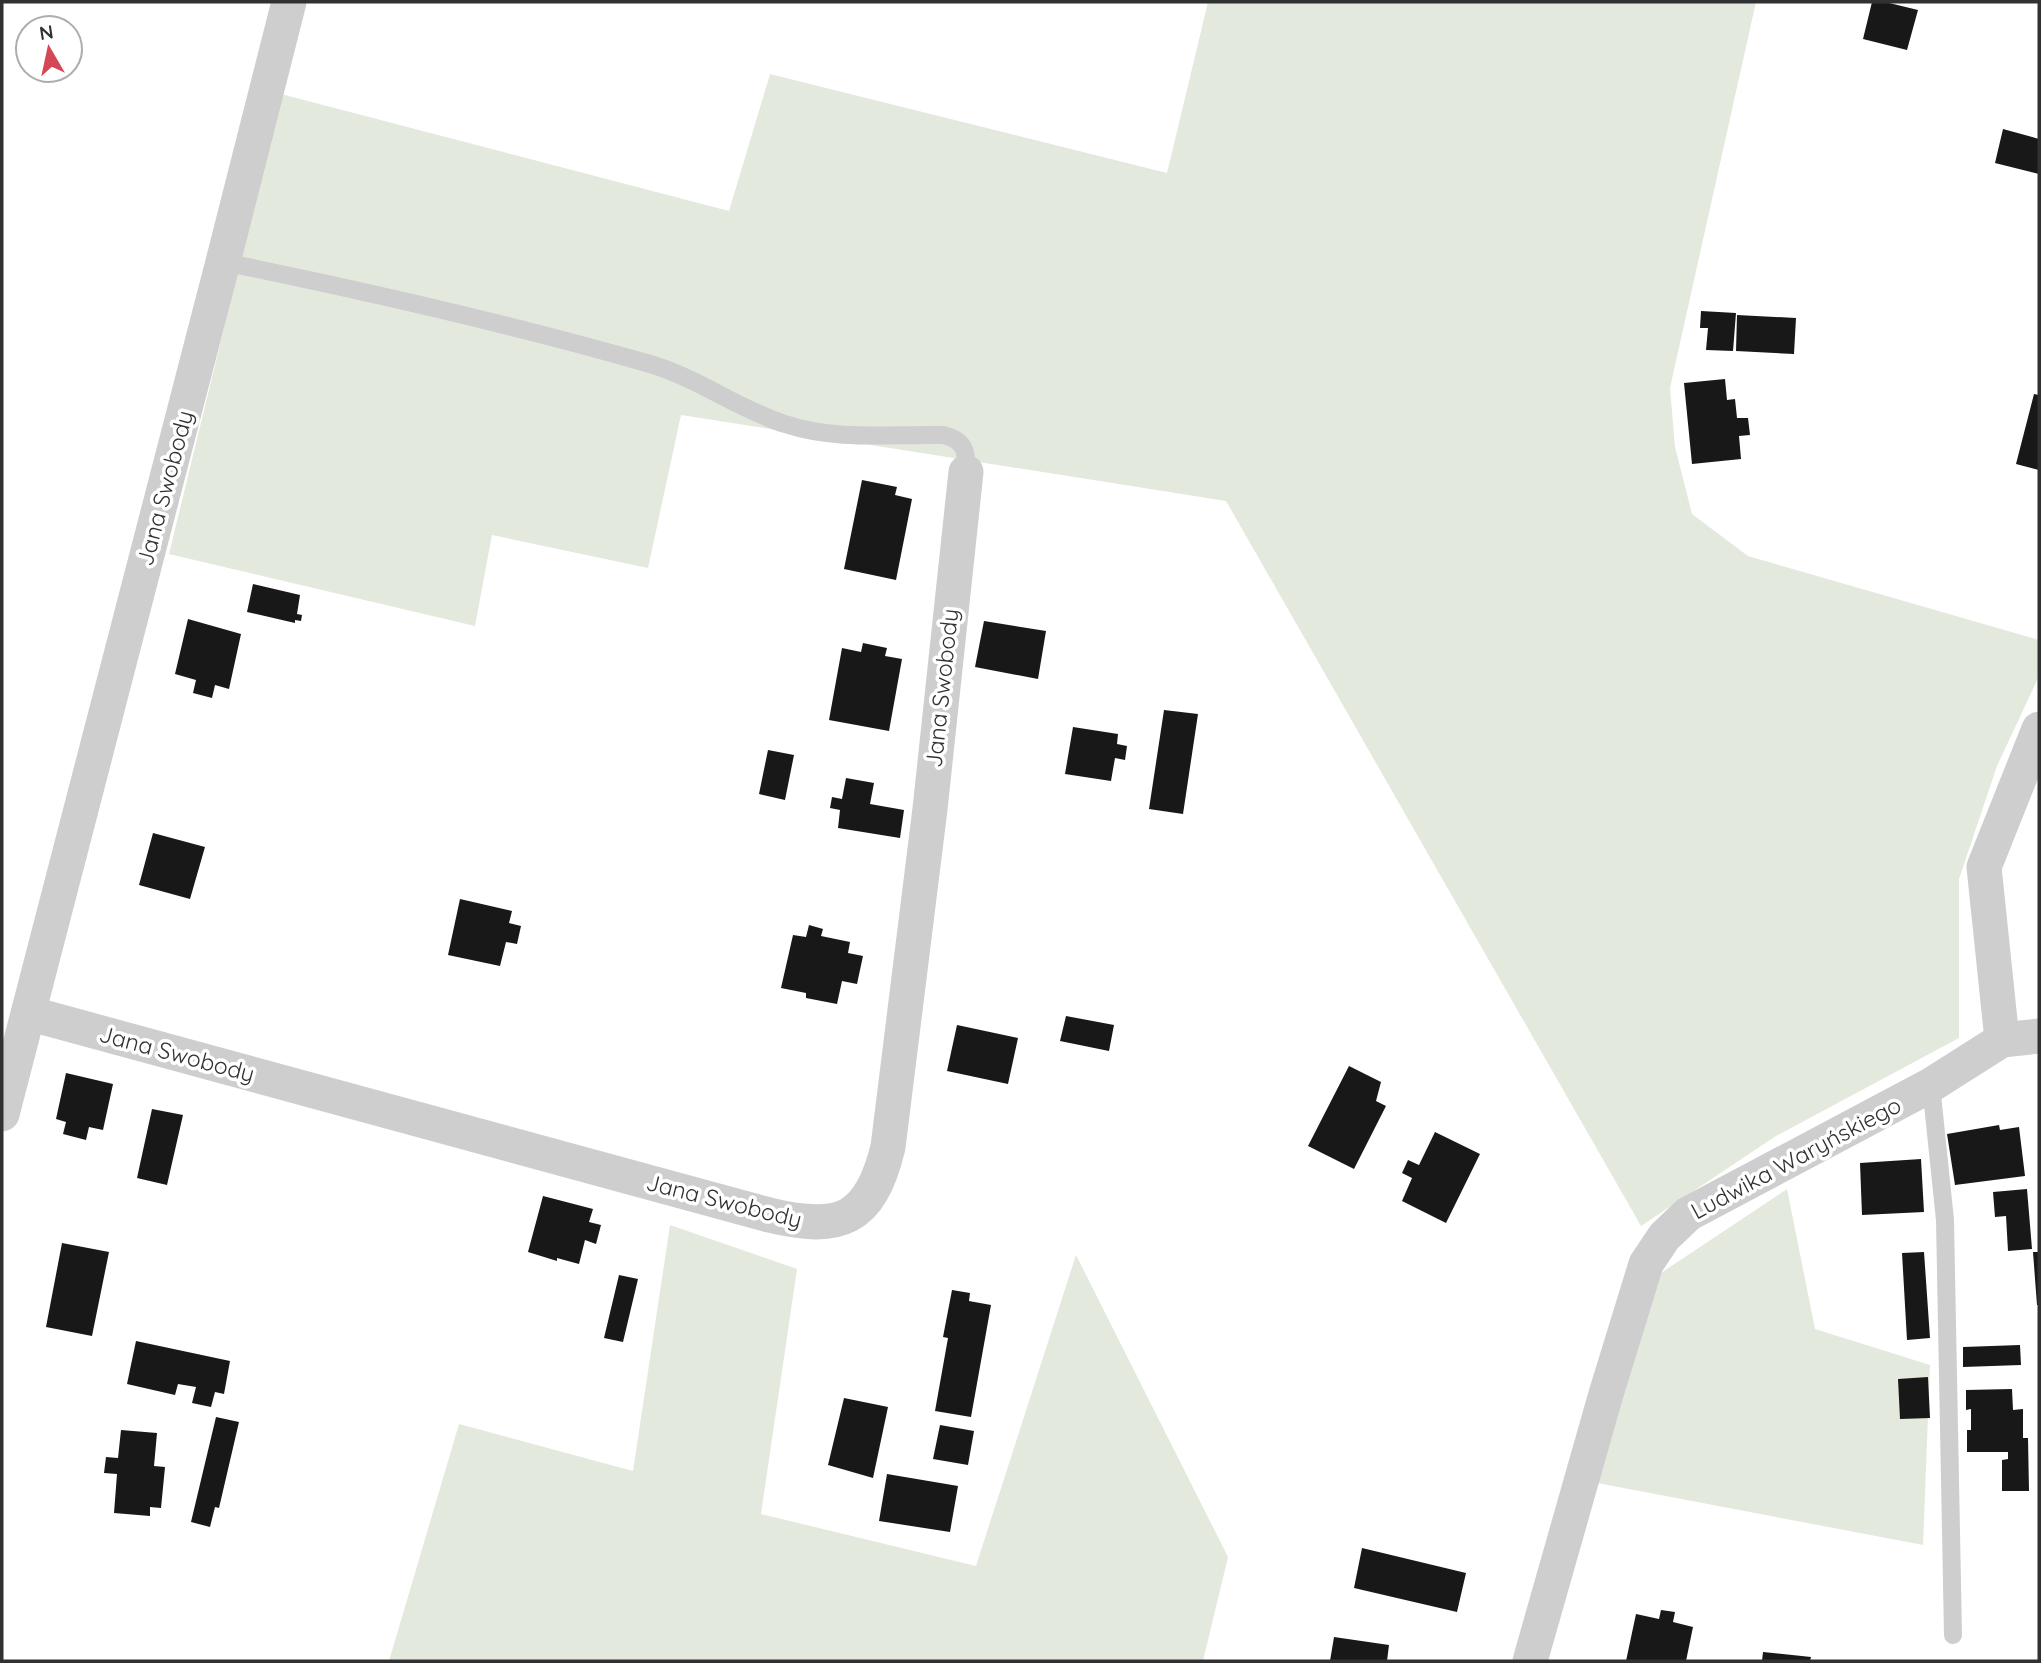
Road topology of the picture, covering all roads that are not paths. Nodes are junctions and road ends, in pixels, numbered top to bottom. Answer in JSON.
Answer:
{"nodes":[{"id":1,"x":289,"y":2,"type":"edge"},
{"id":2,"x":223,"y":262,"type":"junction"},
{"id":3,"x":966,"y":472,"type":"joint"},
{"id":4,"x":2039,"y":729,"type":"edge"},
{"id":5,"x":29,"y":1013,"type":"junction"},
{"id":6,"x":2039,"y":1036,"type":"edge"},
{"id":7,"x":2002,"y":1040,"type":"junction"},
{"id":8,"x":1931,"y":1085,"type":"junction"},
{"id":9,"x":2,"y":1114,"type":"edge"},
{"id":10,"x":1954,"y":1636,"type":"dead end"},
{"id":11,"x":1530,"y":1661,"type":"edge"}],
"edges":[{"from":1,"to":2,"type":"street","name":"Jana Swobody"},
{"from":2,"to":3,"type":"lane"},
{"from":2,"to":5,"type":"street","name":"Jana Swobody"},
{"from":3,"to":5,"type":"street","name":"Jana Swobody"},
{"from":4,"to":7,"type":"street"},
{"from":5,"to":9,"type":"street","name":"Jana Swobody"},
{"from":6,"to":7,"type":"street"},
{"from":7,"to":8,"type":"street","name":"Ludwika Waryńskiego"},
{"from":8,"to":10,"type":"lane"},
{"from":8,"to":11,"type":"street","name":"Ludwika Waryńskiego"}]}
